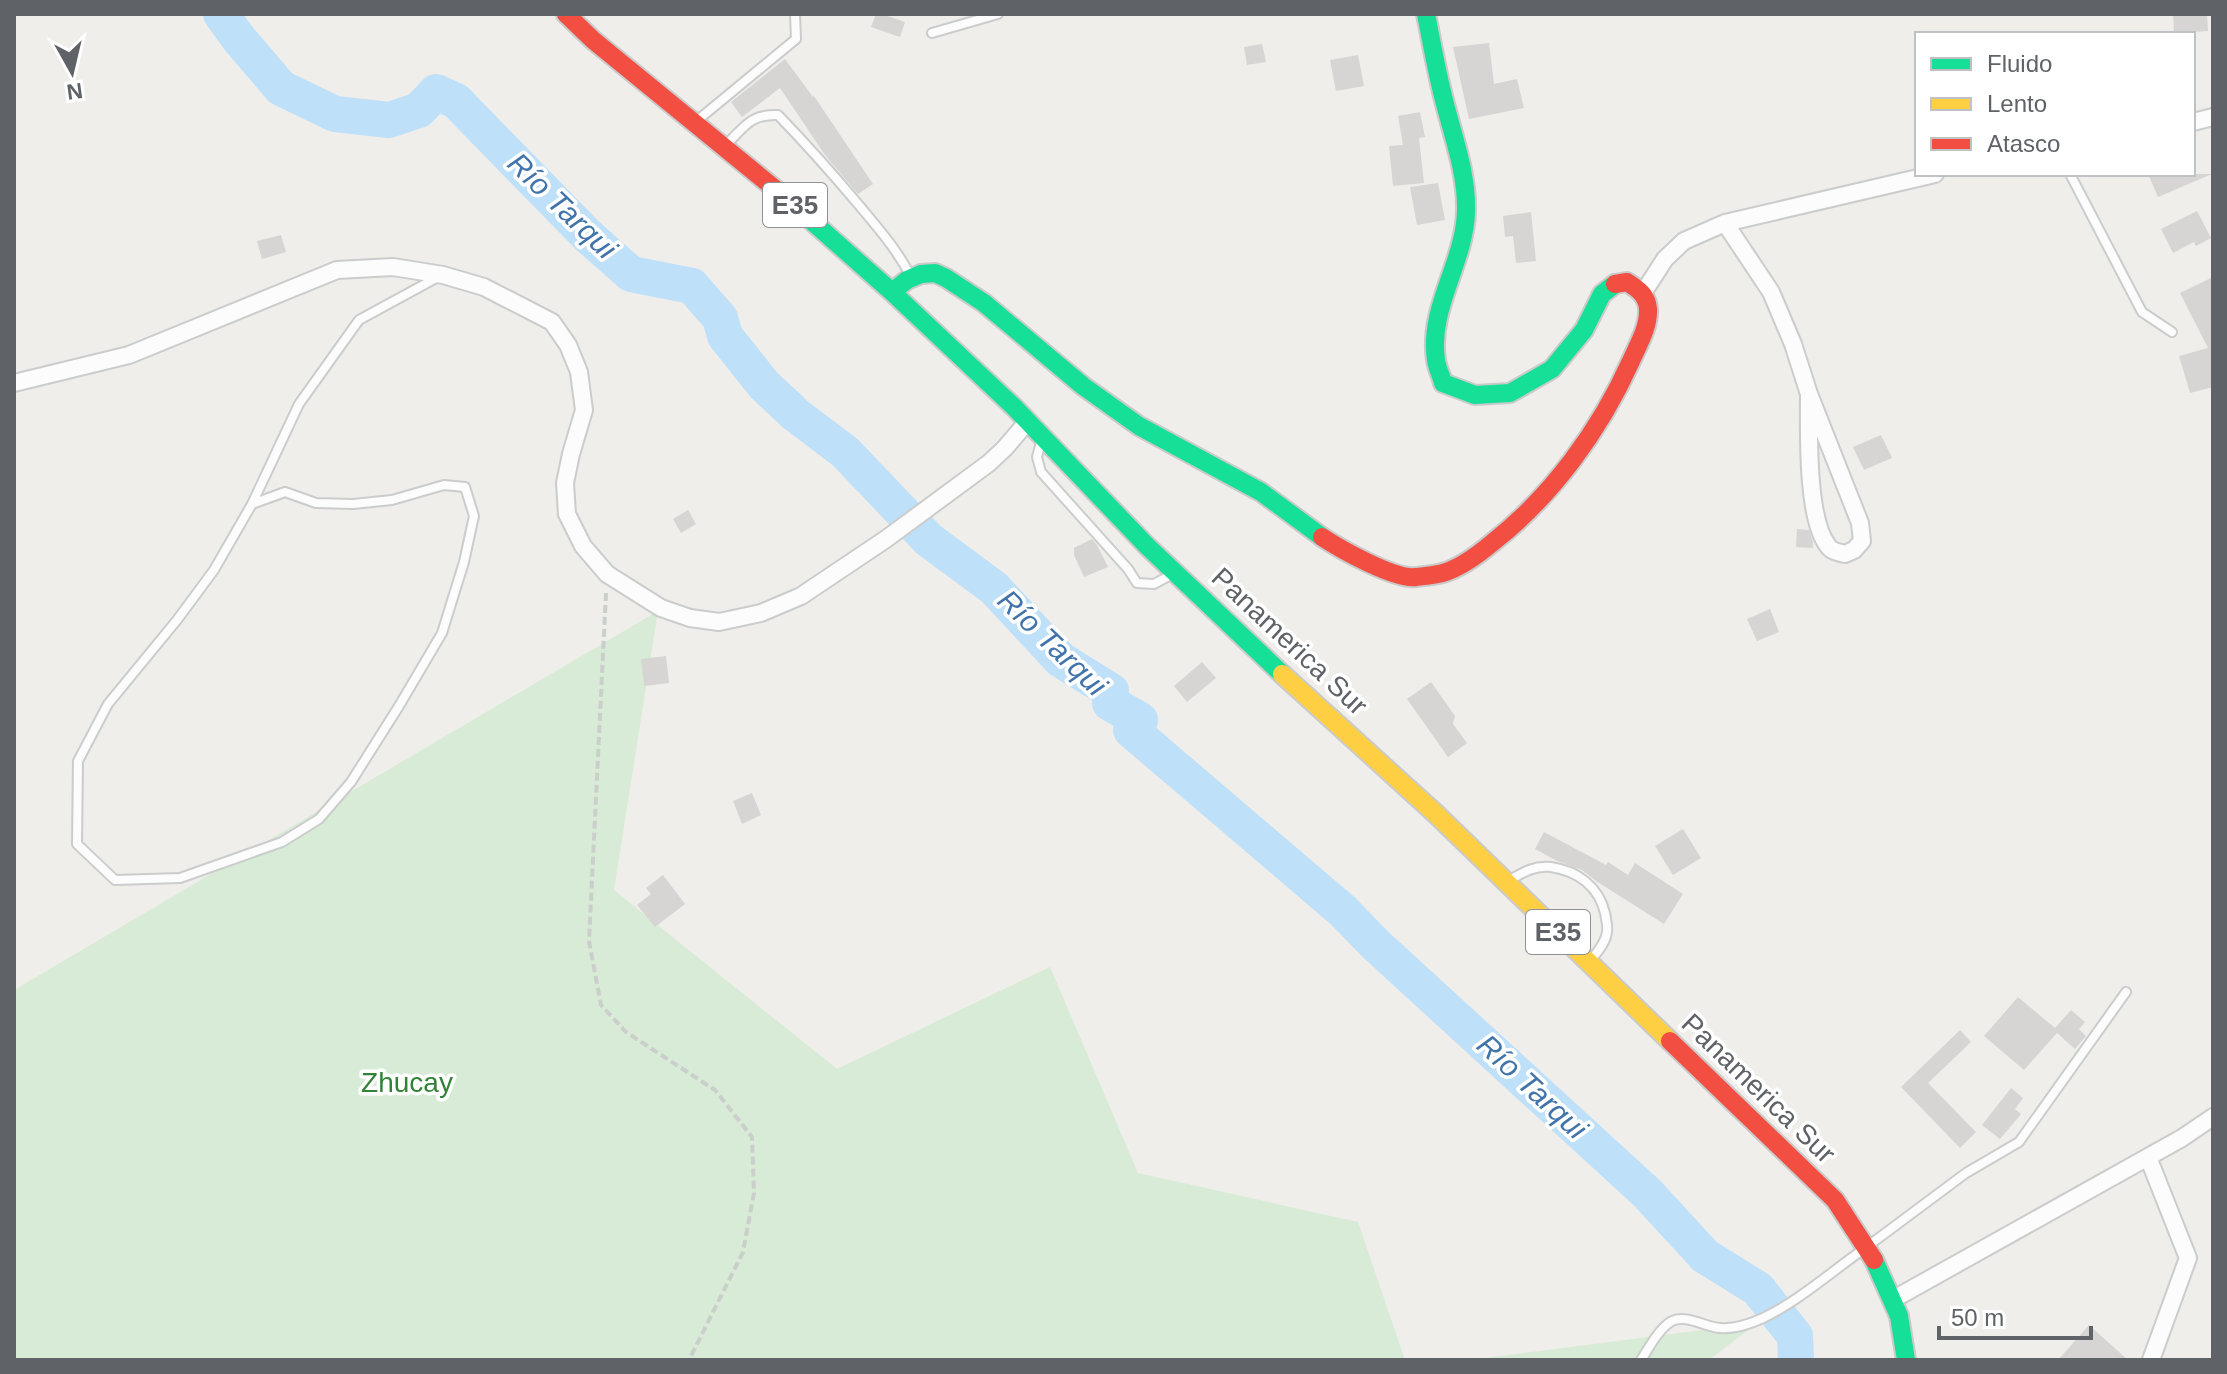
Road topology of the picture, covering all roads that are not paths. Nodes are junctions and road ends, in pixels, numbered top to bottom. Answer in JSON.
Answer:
{"nodes":[{"id":1,"x":566,"y":14,"type":"edge"},
{"id":2,"x":795,"y":14,"type":"edge"},
{"id":3,"x":998,"y":14,"type":"edge"},
{"id":4,"x":1426,"y":14,"type":"edge"},
{"id":5,"x":932,"y":33,"type":"dead end"},
{"id":6,"x":695,"y":122,"type":"junction"},
{"id":7,"x":723,"y":147,"type":"junction"},
{"id":8,"x":1926,"y":176,"type":"edge"},
{"id":9,"x":2071,"y":176,"type":"edge"},
{"id":10,"x":1725,"y":223,"type":"junction"},
{"id":11,"x":443,"y":275,"type":"junction"},
{"id":12,"x":911,"y":278,"type":"junction"},
{"id":13,"x":892,"y":292,"type":"junction"},
{"id":14,"x":1643,"y":293,"type":"junction"},
{"id":15,"x":2172,"y":332,"type":"dead end"},
{"id":16,"x":14,"y":383,"type":"edge"},
{"id":17,"x":1809,"y":394,"type":"junction"},
{"id":18,"x":1028,"y":421,"type":"junction"},
{"id":19,"x":1042,"y":436,"type":"junction"},
{"id":20,"x":252,"y":504,"type":"junction"},
{"id":21,"x":1175,"y":572,"type":"junction"},
{"id":22,"x":1506,"y":882,"type":"junction"},
{"id":23,"x":1589,"y":962,"type":"junction"},
{"id":24,"x":2126,"y":992,"type":"dead end"},
{"id":25,"x":2213,"y":1117,"type":"edge"},
{"id":26,"x":2148,"y":1157,"type":"junction"},
{"id":27,"x":1867,"y":1246,"type":"junction"},
{"id":28,"x":1892,"y":1300,"type":"junction"},
{"id":29,"x":1641,"y":1360,"type":"edge"},
{"id":30,"x":1906,"y":1360,"type":"edge"},
{"id":31,"x":2151,"y":1360,"type":"edge"}],
"edges":[{"from":1,"to":6,"type":"main road","name":"Panamerica Sur","number":"E35"},
{"from":2,"to":6,"type":"lane"},
{"from":3,"to":5,"type":"lane"},
{"from":4,"to":14,"type":"main road"},
{"from":6,"to":7,"type":"main road","name":"Panamerica Sur","number":"E35"},
{"from":7,"to":12,"type":"lane"},
{"from":7,"to":13,"type":"main road","name":"Panamerica Sur","number":"E35"},
{"from":8,"to":10,"type":"street"},
{"from":9,"to":15,"type":"lane"},
{"from":10,"to":14,"type":"street"},
{"from":10,"to":17,"type":"street"},
{"from":11,"to":16,"type":"street"},
{"from":11,"to":18,"type":"street"},
{"from":11,"to":20,"type":"lane"},
{"from":12,"to":13,"type":"main road"},
{"from":12,"to":14,"type":"main road"},
{"from":13,"to":18,"type":"main road","name":"Panamerica Sur","number":"E35"},
{"from":17,"to":17,"type":"street"},
{"from":18,"to":19,"type":"main road","name":"Panamerica Sur","number":"E35"},
{"from":19,"to":21,"type":"main road","name":"Panamerica Sur","number":"E35"},
{"from":19,"to":21,"type":"lane"},
{"from":20,"to":20,"type":"lane"},
{"from":21,"to":22,"type":"main road","name":"Panamerica Sur","number":"E35"},
{"from":22,"to":23,"type":"main road","name":"Panamerica Sur","number":"E35"},
{"from":22,"to":23,"type":"lane"},
{"from":23,"to":27,"type":"main road","name":"Panamerica Sur","number":"E35"},
{"from":24,"to":27,"type":"lane"},
{"from":25,"to":26,"type":"street"},
{"from":26,"to":28,"type":"street"},
{"from":26,"to":31,"type":"street"},
{"from":27,"to":28,"type":"main road","name":"Panamerica Sur","number":"E35"},
{"from":27,"to":29,"type":"lane"},
{"from":28,"to":30,"type":"main road","name":"Panamerica Sur","number":"E35"}]}
